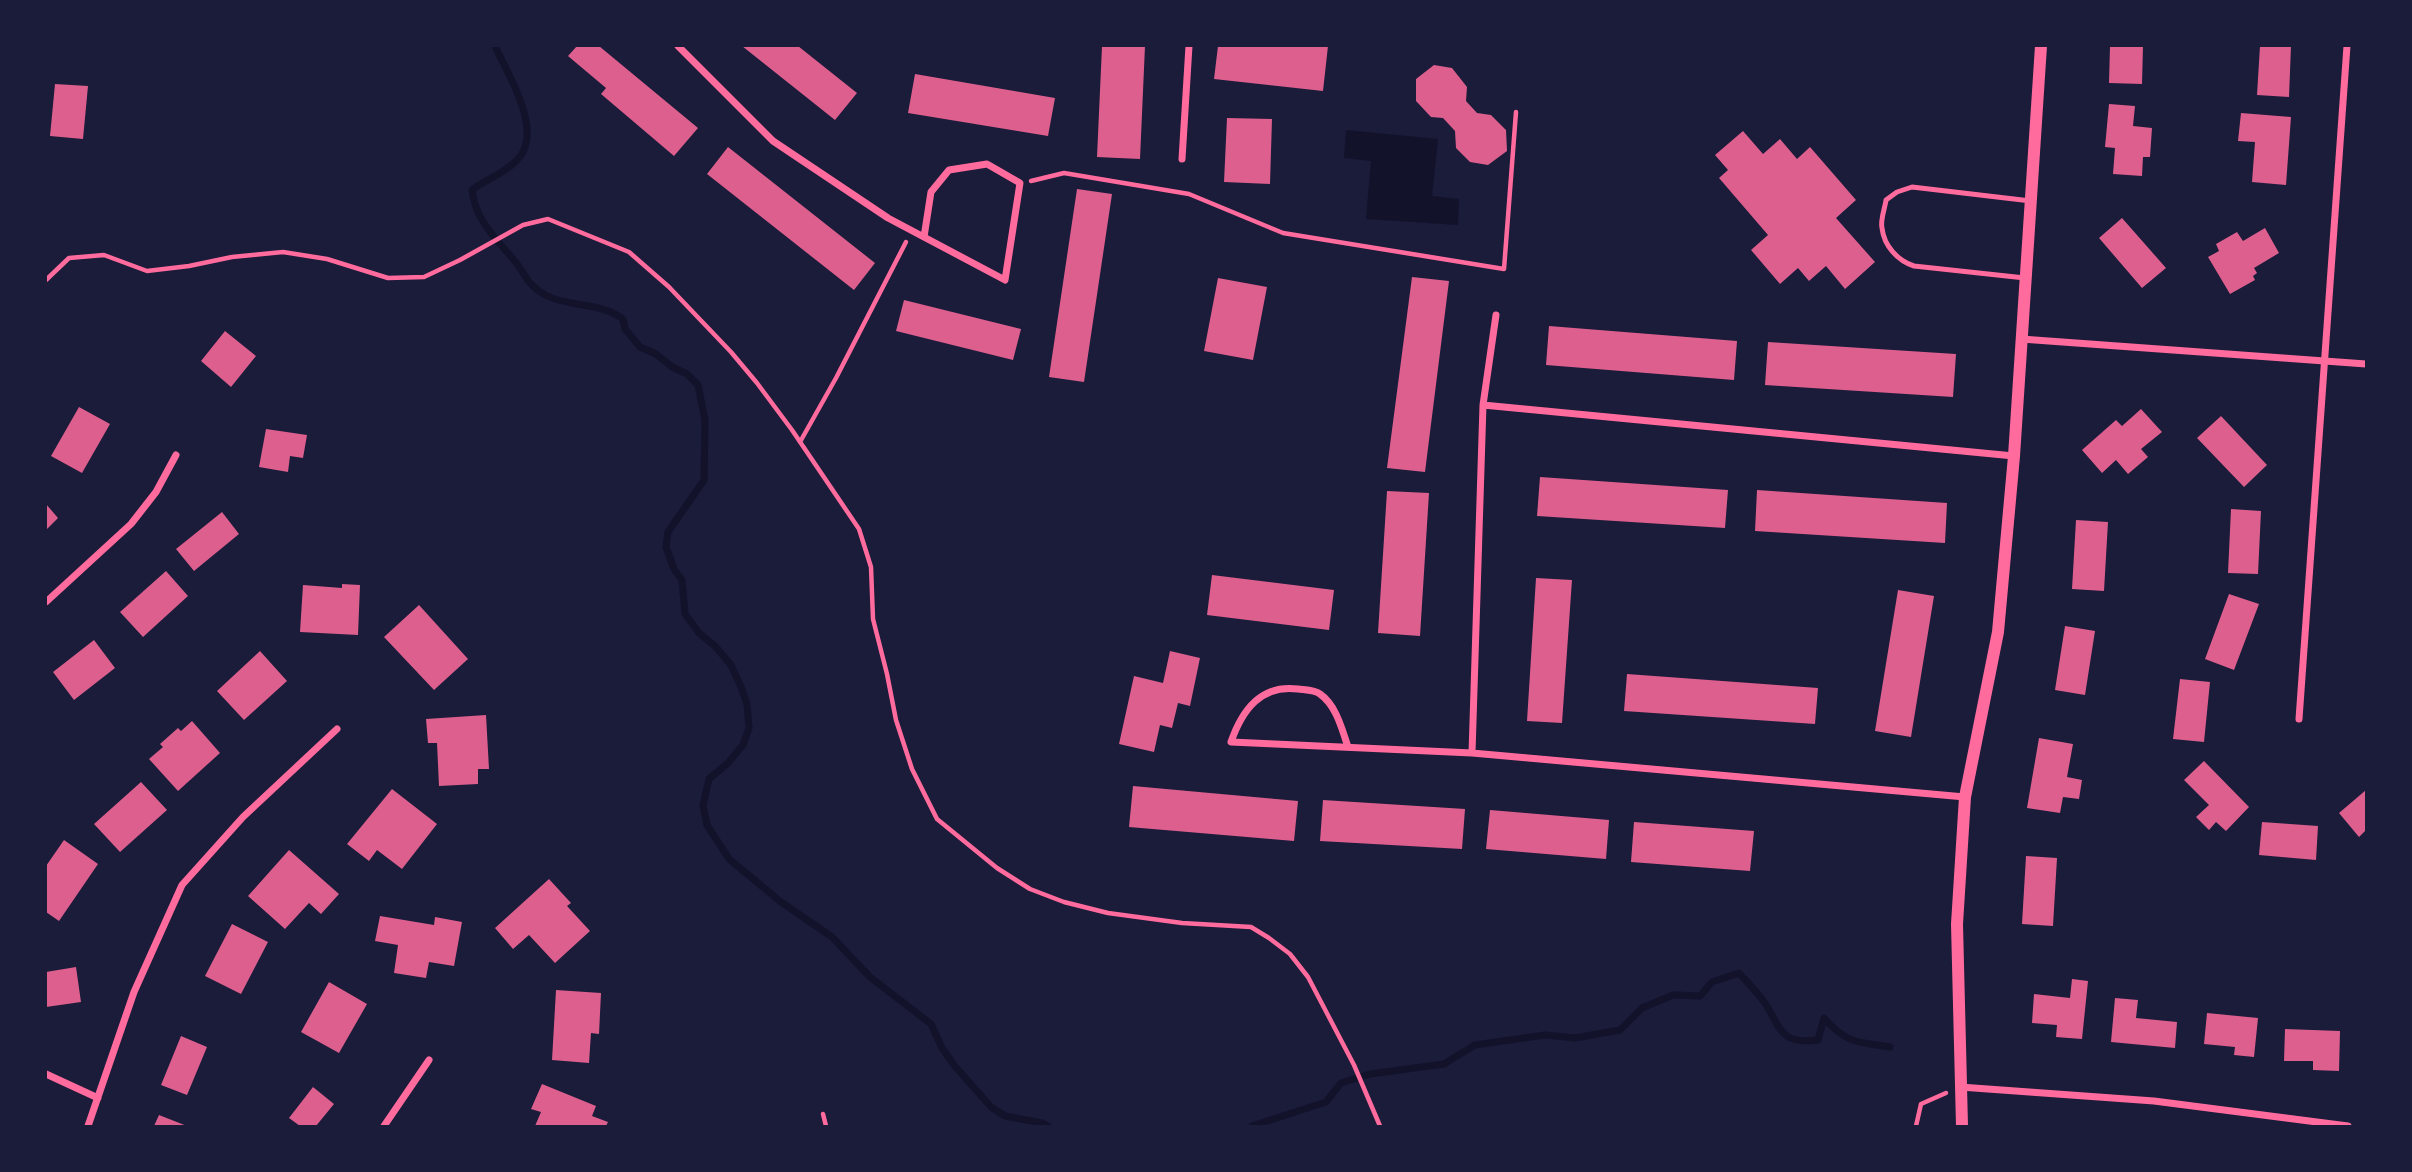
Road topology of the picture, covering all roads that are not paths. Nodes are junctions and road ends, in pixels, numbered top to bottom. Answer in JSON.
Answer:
{"nodes":[{"id":1,"x":678,"y":46,"type":"edge"},
{"id":2,"x":1189,"y":46,"type":"edge"},
{"id":3,"x":2041,"y":46,"type":"edge"},
{"id":4,"x":2347,"y":46,"type":"edge"},
{"id":5,"x":1182,"y":159,"type":"dead end"},
{"id":6,"x":2031,"y":201,"type":"junction"},
{"id":7,"x":924,"y":237,"type":"junction"},
{"id":8,"x":2025,"y":278,"type":"junction"},
{"id":9,"x":1496,"y":315,"type":"dead end"},
{"id":10,"x":2021,"y":339,"type":"junction"},
{"id":11,"x":2325,"y":361,"type":"junction"},
{"id":12,"x":2367,"y":364,"type":"edge"},
{"id":13,"x":1483,"y":405,"type":"junction"},
{"id":14,"x":176,"y":455,"type":"dead end"},
{"id":15,"x":2014,"y":456,"type":"junction"},
{"id":16,"x":46,"y":602,"type":"edge"},
{"id":17,"x":2299,"y":719,"type":"dead end"},
{"id":18,"x":337,"y":729,"type":"dead end"},
{"id":19,"x":1348,"y":747,"type":"junction"},
{"id":20,"x":1472,"y":753,"type":"junction"},
{"id":21,"x":1965,"y":797,"type":"junction"},
{"id":22,"x":429,"y":1060,"type":"dead end"},
{"id":23,"x":46,"y":1073,"type":"edge"},
{"id":24,"x":1959,"y":1087,"type":"junction"},
{"id":25,"x":98,"y":1098,"type":"junction"},
{"id":26,"x":88,"y":1126,"type":"edge"},
{"id":27,"x":384,"y":1126,"type":"edge"},
{"id":28,"x":1962,"y":1126,"type":"edge"},
{"id":29,"x":2348,"y":1126,"type":"edge"}],
"edges":[{"from":1,"to":7,"type":"street"},
{"from":2,"to":5,"type":"street"},
{"from":3,"to":6,"type":"street"},
{"from":4,"to":11,"type":"street"},
{"from":6,"to":8,"type":"street"},
{"from":6,"to":8,"type":"lane"},
{"from":7,"to":7,"type":"street"},
{"from":8,"to":10,"type":"street"},
{"from":9,"to":13,"type":"street"},
{"from":10,"to":11,"type":"street"},
{"from":10,"to":15,"type":"street"},
{"from":11,"to":12,"type":"street"},
{"from":11,"to":17,"type":"street"},
{"from":13,"to":15,"type":"street"},
{"from":13,"to":20,"type":"street"},
{"from":14,"to":16,"type":"street"},
{"from":15,"to":21,"type":"street"},
{"from":18,"to":25,"type":"street"},
{"from":19,"to":19,"type":"street"},
{"from":19,"to":20,"type":"street"},
{"from":20,"to":21,"type":"street"},
{"from":21,"to":24,"type":"street"},
{"from":22,"to":27,"type":"street"},
{"from":23,"to":25,"type":"street"},
{"from":24,"to":28,"type":"street"},
{"from":24,"to":29,"type":"street"},
{"from":25,"to":26,"type":"street"}]}
